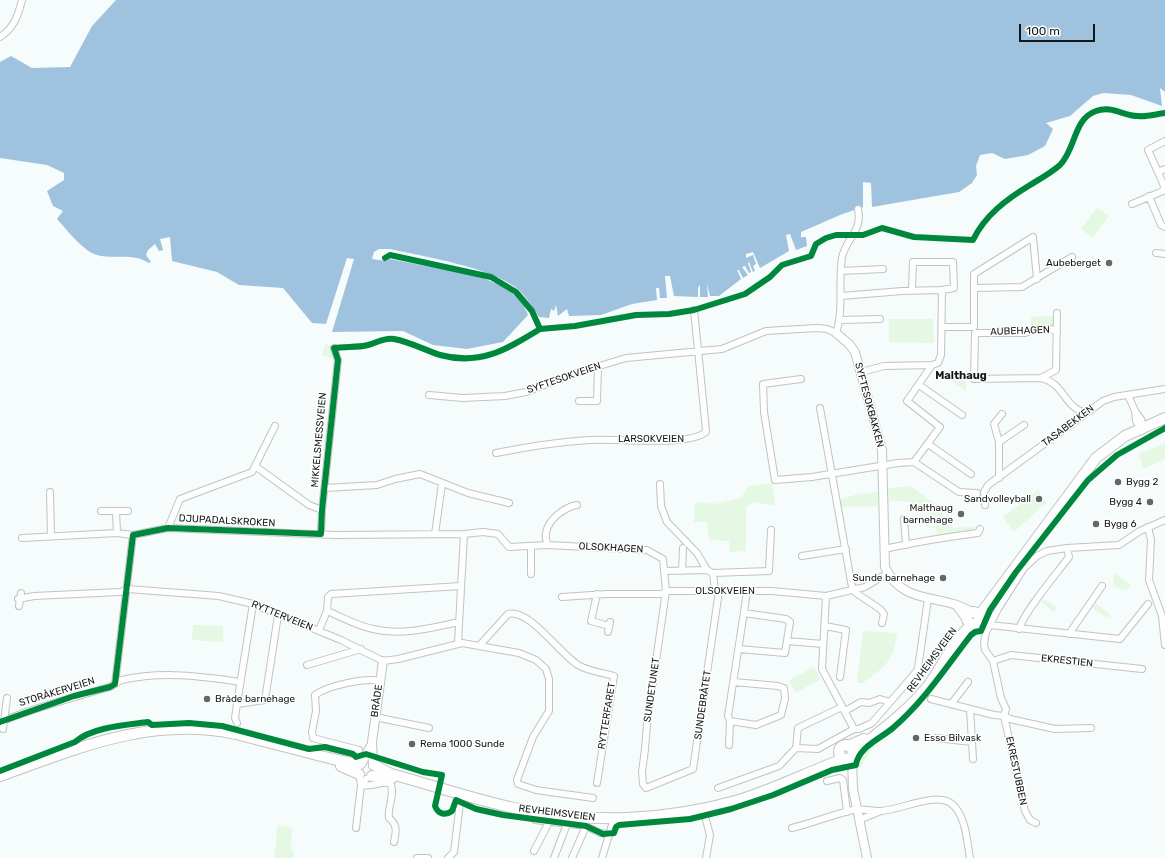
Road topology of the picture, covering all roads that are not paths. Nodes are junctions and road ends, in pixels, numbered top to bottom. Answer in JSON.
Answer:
{"nodes":[{"id":1,"x":22,"y":0,"type":"edge"},
{"id":2,"x":0,"y":37,"type":"edge"},
{"id":3,"x":1165,"y":140,"type":"edge"},
{"id":4,"x":1165,"y":169,"type":"edge"},
{"id":5,"x":1158,"y":172,"type":"junction"},
{"id":6,"x":1149,"y":196,"type":"junction"},
{"id":7,"x":1132,"y":204,"type":"dead end"},
{"id":8,"x":858,"y":209,"type":"dead end"},
{"id":9,"x":1165,"y":227,"type":"edge"},
{"id":10,"x":1156,"y":253,"type":"dead end"},
{"id":11,"x":1165,"y":254,"type":"edge"},
{"id":12,"x":1072,"y":257,"type":"dead end"},
{"id":13,"x":883,"y":270,"type":"dead end"},
{"id":14,"x":841,"y":271,"type":"junction"},
{"id":15,"x":1037,"y":279,"type":"junction"},
{"id":16,"x":974,"y":288,"type":"junction"},
{"id":17,"x":912,"y":290,"type":"junction"},
{"id":18,"x":942,"y":290,"type":"junction"},
{"id":19,"x":841,"y":296,"type":"junction"},
{"id":20,"x":694,"y":310,"type":"dead end"},
{"id":21,"x":1057,"y":313,"type":"dead end"},
{"id":22,"x":880,"y":319,"type":"dead end"},
{"id":23,"x":840,"y":320,"type":"junction"},
{"id":24,"x":942,"y":327,"type":"junction"},
{"id":25,"x":1057,"y":332,"type":"junction"},
{"id":26,"x":836,"y":333,"type":"junction"},
{"id":27,"x":334,"y":348,"type":"dead end"},
{"id":28,"x":698,"y":350,"type":"junction"},
{"id":29,"x":932,"y":365,"type":"junction"},
{"id":30,"x":598,"y":366,"type":"junction"},
{"id":31,"x":861,"y":372,"type":"junction"},
{"id":32,"x":1041,"y":378,"type":"junction"},
{"id":33,"x":801,"y":379,"type":"dead end"},
{"id":34,"x":918,"y":385,"type":"junction"},
{"id":35,"x":1165,"y":390,"type":"edge"},
{"id":36,"x":429,"y":394,"type":"dead end"},
{"id":37,"x":1128,"y":395,"type":"junction"},
{"id":38,"x":579,"y":401,"type":"dead end"},
{"id":39,"x":820,"y":408,"type":"dead end"},
{"id":40,"x":1084,"y":413,"type":"junction"},
{"id":41,"x":1002,"y":414,"type":"dead end"},
{"id":42,"x":962,"y":415,"type":"dead end"},
{"id":43,"x":1165,"y":418,"type":"edge"},
{"id":44,"x":1165,"y":422,"type":"edge"},
{"id":45,"x":1024,"y":425,"type":"dead end"},
{"id":46,"x":275,"y":426,"type":"dead end"},
{"id":47,"x":1142,"y":429,"type":"junction"},
{"id":48,"x":999,"y":442,"type":"junction"},
{"id":49,"x":928,"y":444,"type":"junction"},
{"id":50,"x":496,"y":453,"type":"dead end"},
{"id":51,"x":914,"y":462,"type":"junction"},
{"id":52,"x":255,"y":466,"type":"junction"},
{"id":53,"x":883,"y":466,"type":"junction"},
{"id":54,"x":832,"y":474,"type":"junction"},
{"id":55,"x":970,"y":474,"type":"dead end"},
{"id":56,"x":999,"y":478,"type":"junction"},
{"id":57,"x":442,"y":484,"type":"junction"},
{"id":58,"x":660,"y":484,"type":"dead end"},
{"id":59,"x":325,"y":488,"type":"junction"},
{"id":60,"x":50,"y":492,"type":"dead end"},
{"id":61,"x":977,"y":493,"type":"dead end"},
{"id":62,"x":509,"y":503,"type":"dead end"},
{"id":63,"x":578,"y":505,"type":"dead end"},
{"id":64,"x":985,"y":505,"type":"dead end"},
{"id":65,"x":128,"y":510,"type":"dead end"},
{"id":66,"x":322,"y":510,"type":"junction"},
{"id":67,"x":101,"y":511,"type":"dead end"},
{"id":68,"x":116,"y":511,"type":"junction"},
{"id":69,"x":904,"y":519,"type":"dead end"},
{"id":70,"x":1165,"y":520,"type":"edge"},
{"id":71,"x":1148,"y":527,"type":"junction"},
{"id":72,"x":168,"y":528,"type":"junction"},
{"id":73,"x":980,"y":529,"type":"dead end"},
{"id":74,"x":771,"y":530,"type":"dead end"},
{"id":75,"x":117,"y":533,"type":"junction"},
{"id":76,"x":321,"y":534,"type":"junction"},
{"id":77,"x":436,"y":534,"type":"junction"},
{"id":78,"x":464,"y":534,"type":"junction"},
{"id":79,"x":133,"y":535,"type":"junction"},
{"id":80,"x":51,"y":536,"type":"junction"},
{"id":81,"x":22,"y":538,"type":"dead end"},
{"id":82,"x":547,"y":545,"type":"junction"},
{"id":83,"x":906,"y":545,"type":"junction"},
{"id":84,"x":531,"y":547,"type":"junction"},
{"id":85,"x":515,"y":548,"type":"joint"},
{"id":86,"x":683,"y":548,"type":"dead end"},
{"id":87,"x":1067,"y":548,"type":"junction"},
{"id":88,"x":846,"y":549,"type":"junction"},
{"id":89,"x":884,"y":550,"type":"junction"},
{"id":90,"x":802,"y":556,"type":"dead end"},
{"id":91,"x":682,"y":571,"type":"junction"},
{"id":92,"x":665,"y":572,"type":"junction"},
{"id":93,"x":710,"y":572,"type":"junction"},
{"id":94,"x":888,"y":573,"type":"junction"},
{"id":95,"x":531,"y":574,"type":"dead end"},
{"id":96,"x":461,"y":586,"type":"junction"},
{"id":97,"x":1102,"y":586,"type":"dead end"},
{"id":98,"x":128,"y":589,"type":"junction"},
{"id":99,"x":854,"y":589,"type":"junction"},
{"id":100,"x":666,"y":591,"type":"junction"},
{"id":101,"x":717,"y":591,"type":"junction"},
{"id":102,"x":747,"y":592,"type":"junction"},
{"id":103,"x":597,"y":594,"type":"junction"},
{"id":104,"x":826,"y":596,"type":"junction"},
{"id":105,"x":562,"y":597,"type":"dead end"},
{"id":106,"x":928,"y":599,"type":"junction"},
{"id":107,"x":253,"y":604,"type":"junction"},
{"id":108,"x":1148,"y":604,"type":"dead end"},
{"id":109,"x":19,"y":606,"type":"dead end"},
{"id":110,"x":327,"y":611,"type":"junction"},
{"id":111,"x":744,"y":614,"type":"junction"},
{"id":112,"x":278,"y":615,"type":"junction"},
{"id":113,"x":973,"y":618,"type":"junction"},
{"id":114,"x":458,"y":622,"type":"junction"},
{"id":115,"x":882,"y":623,"type":"dead end"},
{"id":116,"x":990,"y":625,"type":"junction"},
{"id":117,"x":825,"y":626,"type":"junction"},
{"id":118,"x":609,"y":627,"type":"dead end"},
{"id":119,"x":1019,"y":629,"type":"junction"},
{"id":120,"x":319,"y":630,"type":"junction"},
{"id":121,"x":1069,"y":634,"type":"junction"},
{"id":122,"x":787,"y":641,"type":"junction"},
{"id":123,"x":458,"y":644,"type":"junction"},
{"id":124,"x":823,"y":644,"type":"junction"},
{"id":125,"x":1165,"y":645,"type":"edge"},
{"id":126,"x":479,"y":646,"type":"junction"},
{"id":127,"x":361,"y":649,"type":"junction"},
{"id":128,"x":739,"y":649,"type":"junction"},
{"id":129,"x":383,"y":661,"type":"junction"},
{"id":130,"x":993,"y":661,"type":"junction"},
{"id":131,"x":307,"y":665,"type":"dead end"},
{"id":132,"x":1142,"y":669,"type":"dead end"},
{"id":133,"x":840,"y":677,"type":"dead end"},
{"id":134,"x":380,"y":681,"type":"junction"},
{"id":135,"x":240,"y":682,"type":"junction"},
{"id":136,"x":734,"y":682,"type":"junction"},
{"id":137,"x":968,"y":682,"type":"dead end"},
{"id":138,"x":115,"y":684,"type":"junction"},
{"id":139,"x":7,"y":698,"type":"dead end"},
{"id":140,"x":931,"y":699,"type":"dead end"},
{"id":141,"x":890,"y":702,"type":"junction"},
{"id":142,"x":952,"y":703,"type":"junction"},
{"id":143,"x":237,"y":704,"type":"junction"},
{"id":144,"x":843,"y":709,"type":"junction"},
{"id":145,"x":970,"y":709,"type":"junction"},
{"id":146,"x":1004,"y":716,"type":"junction"},
{"id":147,"x":375,"y":718,"type":"junction"},
{"id":148,"x":5,"y":720,"type":"junction"},
{"id":149,"x":730,"y":721,"type":"junction"},
{"id":150,"x":237,"y":723,"type":"dead end"},
{"id":151,"x":429,"y":728,"type":"dead end"},
{"id":152,"x":1091,"y":728,"type":"dead end"},
{"id":153,"x":3,"y":729,"type":"dead end"},
{"id":154,"x":854,"y":729,"type":"junction"},
{"id":155,"x":936,"y":738,"type":"dead end"},
{"id":156,"x":372,"y":742,"type":"junction"},
{"id":157,"x":972,"y":742,"type":"junction"},
{"id":158,"x":729,"y":745,"type":"dead end"},
{"id":159,"x":796,"y":748,"type":"junction"},
{"id":160,"x":360,"y":750,"type":"dead end"},
{"id":161,"x":847,"y":754,"type":"junction"},
{"id":162,"x":973,"y":759,"type":"dead end"},
{"id":163,"x":373,"y":765,"type":"junction"},
{"id":164,"x":363,"y":774,"type":"junction"},
{"id":165,"x":0,"y":776,"type":"edge"},
{"id":166,"x":827,"y":781,"type":"dead end"},
{"id":167,"x":597,"y":783,"type":"dead end"},
{"id":168,"x":646,"y":788,"type":"joint"},
{"id":169,"x":718,"y":788,"type":"dead end"},
{"id":170,"x":458,"y":794,"type":"junction"},
{"id":171,"x":593,"y":798,"type":"dead end"},
{"id":172,"x":703,"y":809,"type":"junction"},
{"id":173,"x":857,"y":810,"type":"junction"},
{"id":174,"x":881,"y":811,"type":"junction"},
{"id":175,"x":847,"y":812,"type":"junction"},
{"id":176,"x":614,"y":818,"type":"junction"},
{"id":177,"x":536,"y":820,"type":"dead end"},
{"id":178,"x":859,"y":820,"type":"junction"},
{"id":179,"x":549,"y":822,"type":"junction"},
{"id":180,"x":1036,"y":823,"type":"dead end"},
{"id":181,"x":567,"y":824,"type":"junction"},
{"id":182,"x":586,"y":826,"type":"junction"},
{"id":183,"x":356,"y":828,"type":"dead end"},
{"id":184,"x":792,"y":828,"type":"dead end"},
{"id":185,"x":610,"y":834,"type":"junction"},
{"id":186,"x":394,"y":842,"type":"dead end"},
{"id":187,"x":534,"y":851,"type":"dead end"},
{"id":188,"x":417,"y":858,"type":"edge"},
{"id":189,"x":428,"y":858,"type":"edge"},
{"id":190,"x":448,"y":858,"type":"edge"},
{"id":191,"x":554,"y":858,"type":"edge"},
{"id":192,"x":572,"y":858,"type":"edge"},
{"id":193,"x":602,"y":858,"type":"edge"},
{"id":194,"x":706,"y":858,"type":"edge"},
{"id":195,"x":867,"y":858,"type":"edge"},
{"id":196,"x":970,"y":858,"type":"edge"}],
"edges":[{"from":1,"to":2,"type":"street"},
{"from":3,"to":5,"type":"street"},
{"from":4,"to":5,"type":"street"},
{"from":5,"to":6,"type":"street"},
{"from":6,"to":7,"type":"street"},
{"from":6,"to":9,"type":"street"},
{"from":8,"to":14,"type":"street"},
{"from":10,"to":11,"type":"street"},
{"from":12,"to":15,"type":"street"},
{"from":13,"to":14,"type":"street"},
{"from":14,"to":19,"type":"street"},
{"from":15,"to":16,"type":"street"},
{"from":15,"to":16,"type":"street"},
{"from":16,"to":24,"type":"street"},
{"from":17,"to":18,"type":"street"},
{"from":17,"to":18,"type":"street"},
{"from":17,"to":19,"type":"street"},
{"from":18,"to":24,"type":"street"},
{"from":19,"to":23,"type":"street"},
{"from":20,"to":28,"type":"street","name":"LARSOKVEIEN"},
{"from":21,"to":25,"type":"street","name":"AUBEHAGEN"},
{"from":22,"to":23,"type":"street"},
{"from":23,"to":26,"type":"street"},
{"from":24,"to":29,"type":"street"},
{"from":25,"to":32,"type":"street","name":"AUBEHAGEN"},
{"from":25,"to":32,"type":"street","name":"AUBEHAGEN"},
{"from":26,"to":28,"type":"street","name":"SYFTESOKBAKKEN"},
{"from":26,"to":31,"type":"street","name":"SYFTESOKBAKKEN"},
{"from":27,"to":59,"type":"street","name":"MIKKELSMESSVEIEN"},
{"from":28,"to":30,"type":"street","name":"SYFTESOKVEIEN"},
{"from":28,"to":50,"type":"street","name":"LARSOKVEIEN"},
{"from":29,"to":31,"type":"street"},
{"from":29,"to":34,"type":"street"},
{"from":30,"to":36,"type":"street","name":"SYFTESOKVEIEN"},
{"from":30,"to":38,"type":"street"},
{"from":31,"to":53,"type":"street","name":"SYFTESOKBAKKEN"},
{"from":32,"to":40,"type":"street"},
{"from":33,"to":54,"type":"street"},
{"from":34,"to":42,"type":"street"},
{"from":34,"to":49,"type":"street"},
{"from":35,"to":37,"type":"street","name":"TASABEKKEN"},
{"from":37,"to":40,"type":"street","name":"TASABEKKEN"},
{"from":37,"to":47,"type":"street"},
{"from":39,"to":54,"type":"street"},
{"from":40,"to":56,"type":"street","name":"TASABEKKEN"},
{"from":41,"to":48,"type":"street"},
{"from":43,"to":47,"type":"main road","name":"REVHEIMSVEIEN"},
{"from":44,"to":47,"type":"main road","name":"REVHEIMSVEIEN"},
{"from":45,"to":48,"type":"street"},
{"from":46,"to":52,"type":"street"},
{"from":47,"to":113,"type":"main road","name":"REVHEIMSVEIEN"},
{"from":48,"to":56,"type":"street"},
{"from":49,"to":51,"type":"street"},
{"from":49,"to":55,"type":"street"},
{"from":51,"to":53,"type":"street"},
{"from":51,"to":61,"type":"street"},
{"from":52,"to":66,"type":"street"},
{"from":52,"to":72,"type":"street"},
{"from":53,"to":54,"type":"street"},
{"from":53,"to":89,"type":"street","name":"SYFTESOKBAKKEN"},
{"from":54,"to":88,"type":"street"},
{"from":56,"to":64,"type":"street","name":"TASABEKKEN"},
{"from":57,"to":59,"type":"street"},
{"from":57,"to":62,"type":"street"},
{"from":57,"to":77,"type":"street"},
{"from":58,"to":93,"type":"street"},
{"from":59,"to":66,"type":"street","name":"MIKKELSMESSVEIEN"},
{"from":60,"to":80,"type":"street"},
{"from":63,"to":82,"type":"street"},
{"from":65,"to":68,"type":"street"},
{"from":66,"to":76,"type":"street","name":"MIKKELSMESSVEIEN"},
{"from":67,"to":68,"type":"street"},
{"from":68,"to":75,"type":"street"},
{"from":69,"to":83,"type":"street"},
{"from":70,"to":71,"type":"street","name":"EKRESTUBBEN"},
{"from":71,"to":87,"type":"street","name":"EKRESTUBBEN"},
{"from":71,"to":125,"type":"street"},
{"from":72,"to":76,"type":"street","name":"DJUPADALSKROKEN"},
{"from":72,"to":79,"type":"street","name":"DJUPADALSKROKEN"},
{"from":73,"to":83,"type":"street"},
{"from":74,"to":93,"type":"street"},
{"from":75,"to":79,"type":"street","name":"DJUPADALSKROKEN"},
{"from":75,"to":80,"type":"street","name":"DJUPADALSKROKEN"},
{"from":76,"to":77,"type":"street","name":"DJUPADALSKROKEN"},
{"from":77,"to":78,"type":"street","name":"DJUPADALSKROKEN"},
{"from":78,"to":85,"type":"street","name":"DJUPADALSKROKEN"},
{"from":78,"to":96,"type":"street"},
{"from":79,"to":98,"type":"street"},
{"from":80,"to":81,"type":"street","name":"DJUPADALSKROKEN"},
{"from":82,"to":84,"type":"street","name":"OLSOKHAGEN"},
{"from":82,"to":92,"type":"street","name":"OLSOKHAGEN"},
{"from":83,"to":89,"type":"street"},
{"from":84,"to":85,"type":"street","name":"OLSOKHAGEN"},
{"from":84,"to":95,"type":"street"},
{"from":86,"to":91,"type":"street"},
{"from":87,"to":116,"type":"street","name":"EKRESTUBBEN"},
{"from":87,"to":119,"type":"street"},
{"from":88,"to":90,"type":"street"},
{"from":88,"to":99,"type":"street"},
{"from":89,"to":94,"type":"street","name":"SYFTESOKBAKKEN"},
{"from":91,"to":92,"type":"street"},
{"from":91,"to":93,"type":"street"},
{"from":92,"to":100,"type":"street","name":"OLSOKHAGEN"},
{"from":93,"to":101,"type":"street"},
{"from":94,"to":99,"type":"street","name":"OLSOKVEIEN"},
{"from":94,"to":106,"type":"street"},
{"from":96,"to":110,"type":"street"},
{"from":96,"to":114,"type":"street"},
{"from":97,"to":121,"type":"street"},
{"from":98,"to":107,"type":"street","name":"RYTTERVEIEN"},
{"from":98,"to":109,"type":"street","name":"RYTTERVEIEN"},
{"from":98,"to":138,"type":"street"},
{"from":99,"to":104,"type":"street","name":"OLSOKVEIEN"},
{"from":99,"to":115,"type":"street"},
{"from":100,"to":101,"type":"street","name":"OLSOKVEIEN"},
{"from":100,"to":103,"type":"street","name":"OLSOKVEIEN"},
{"from":100,"to":168,"type":"street","name":"SUNDETUNET"},
{"from":101,"to":102,"type":"street","name":"OLSOKVEIEN"},
{"from":101,"to":168,"type":"street","name":"SUNDEBRÅTET"},
{"from":102,"to":104,"type":"street","name":"OLSOKVEIEN"},
{"from":102,"to":111,"type":"street"},
{"from":103,"to":105,"type":"street","name":"OLSOKVEIEN"},
{"from":103,"to":118,"type":"street"},
{"from":104,"to":117,"type":"street"},
{"from":106,"to":113,"type":"street"},
{"from":106,"to":141,"type":"street"},
{"from":107,"to":112,"type":"street","name":"RYTTERVEIEN"},
{"from":107,"to":135,"type":"street"},
{"from":108,"to":121,"type":"street"},
{"from":110,"to":114,"type":"street"},
{"from":110,"to":120,"type":"street"},
{"from":111,"to":122,"type":"street"},
{"from":111,"to":128,"type":"street"},
{"from":112,"to":120,"type":"street","name":"RYTTERVEIEN"},
{"from":112,"to":143,"type":"street"},
{"from":113,"to":116,"type":"street"},
{"from":113,"to":161,"type":"main road","name":"REVHEIMSVEIEN"},
{"from":114,"to":123,"type":"street"},
{"from":116,"to":119,"type":"street"},
{"from":116,"to":130,"type":"street","name":"EKRESTUBBEN"},
{"from":117,"to":124,"type":"street"},
{"from":117,"to":133,"type":"street"},
{"from":119,"to":121,"type":"street"},
{"from":120,"to":127,"type":"street","name":"RYTTERVEIEN"},
{"from":122,"to":124,"type":"street"},
{"from":122,"to":128,"type":"street"},
{"from":123,"to":126,"type":"street"},
{"from":123,"to":129,"type":"street"},
{"from":124,"to":144,"type":"street"},
{"from":126,"to":167,"type":"street","name":"RYTTERFARET"},
{"from":126,"to":171,"type":"street"},
{"from":127,"to":129,"type":"street","name":"RYTTERVEIEN"},
{"from":127,"to":131,"type":"street"},
{"from":128,"to":136,"type":"street"},
{"from":129,"to":134,"type":"street","name":"BRÅDE"},
{"from":130,"to":132,"type":"street","name":"EKRESTIEN"},
{"from":130,"to":146,"type":"street","name":"EKRESTUBBEN"},
{"from":134,"to":147,"type":"street","name":"BRÅDE"},
{"from":134,"to":160,"type":"street"},
{"from":135,"to":138,"type":"street","name":"STORÅKERVEIEN"},
{"from":135,"to":143,"type":"street"},
{"from":136,"to":149,"type":"street"},
{"from":136,"to":149,"type":"street"},
{"from":137,"to":142,"type":"street"},
{"from":138,"to":148,"type":"street","name":"STORÅKERVEIEN"},
{"from":139,"to":148,"type":"street","name":"STORÅKERVEIEN"},
{"from":140,"to":142,"type":"street"},
{"from":141,"to":144,"type":"street"},
{"from":141,"to":154,"type":"street"},
{"from":142,"to":145,"type":"street"},
{"from":143,"to":150,"type":"street"},
{"from":144,"to":154,"type":"street"},
{"from":144,"to":159,"type":"street"},
{"from":145,"to":146,"type":"street"},
{"from":145,"to":157,"type":"street"},
{"from":146,"to":152,"type":"street"},
{"from":146,"to":180,"type":"street","name":"EKRESTUBBEN"},
{"from":147,"to":151,"type":"street"},
{"from":147,"to":156,"type":"street","name":"BRÅDE"},
{"from":148,"to":153,"type":"street","name":"STORÅKERVEIEN"},
{"from":149,"to":158,"type":"street"},
{"from":154,"to":159,"type":"street"},
{"from":155,"to":157,"type":"street"},
{"from":156,"to":163,"type":"street","name":"BRÅDE"},
{"from":156,"to":164,"type":"street","name":"BRÅDE"},
{"from":157,"to":162,"type":"street"},
{"from":159,"to":169,"type":"street"},
{"from":161,"to":172,"type":"main road","name":"REVHEIMSVEIEN"},
{"from":161,"to":173,"type":"street"},
{"from":163,"to":164,"type":"main road"},
{"from":163,"to":170,"type":"main road","name":"REVHEIMSVEIEN"},
{"from":164,"to":165,"type":"main road","name":"REVHEIMSVEIEN"},
{"from":164,"to":170,"type":"main road","name":"REVHEIMSVEIEN"},
{"from":164,"to":183,"type":"street"},
{"from":164,"to":186,"type":"street","name":"REVHEIMSVEIEN"},
{"from":166,"to":175,"type":"street"},
{"from":170,"to":176,"type":"main road","name":"REVHEIMSVEIEN"},
{"from":170,"to":190,"type":"street"},
{"from":172,"to":176,"type":"main road","name":"REVHEIMSVEIEN"},
{"from":172,"to":194,"type":"street"},
{"from":173,"to":174,"type":"street"},
{"from":173,"to":175,"type":"street"},
{"from":173,"to":178,"type":"street"},
{"from":174,"to":178,"type":"street"},
{"from":174,"to":196,"type":"street"},
{"from":175,"to":184,"type":"street"},
{"from":176,"to":185,"type":"street"},
{"from":177,"to":179,"type":"street","name":"REVHEIMSVEIEN"},
{"from":178,"to":195,"type":"street"},
{"from":179,"to":181,"type":"street","name":"REVHEIMSVEIEN"},
{"from":179,"to":187,"type":"street"},
{"from":181,"to":182,"type":"street","name":"REVHEIMSVEIEN"},
{"from":181,"to":191,"type":"street"},
{"from":182,"to":185,"type":"street","name":"REVHEIMSVEIEN"},
{"from":182,"to":192,"type":"street"},
{"from":185,"to":193,"type":"street"},
{"from":188,"to":189,"type":"street"}]}
